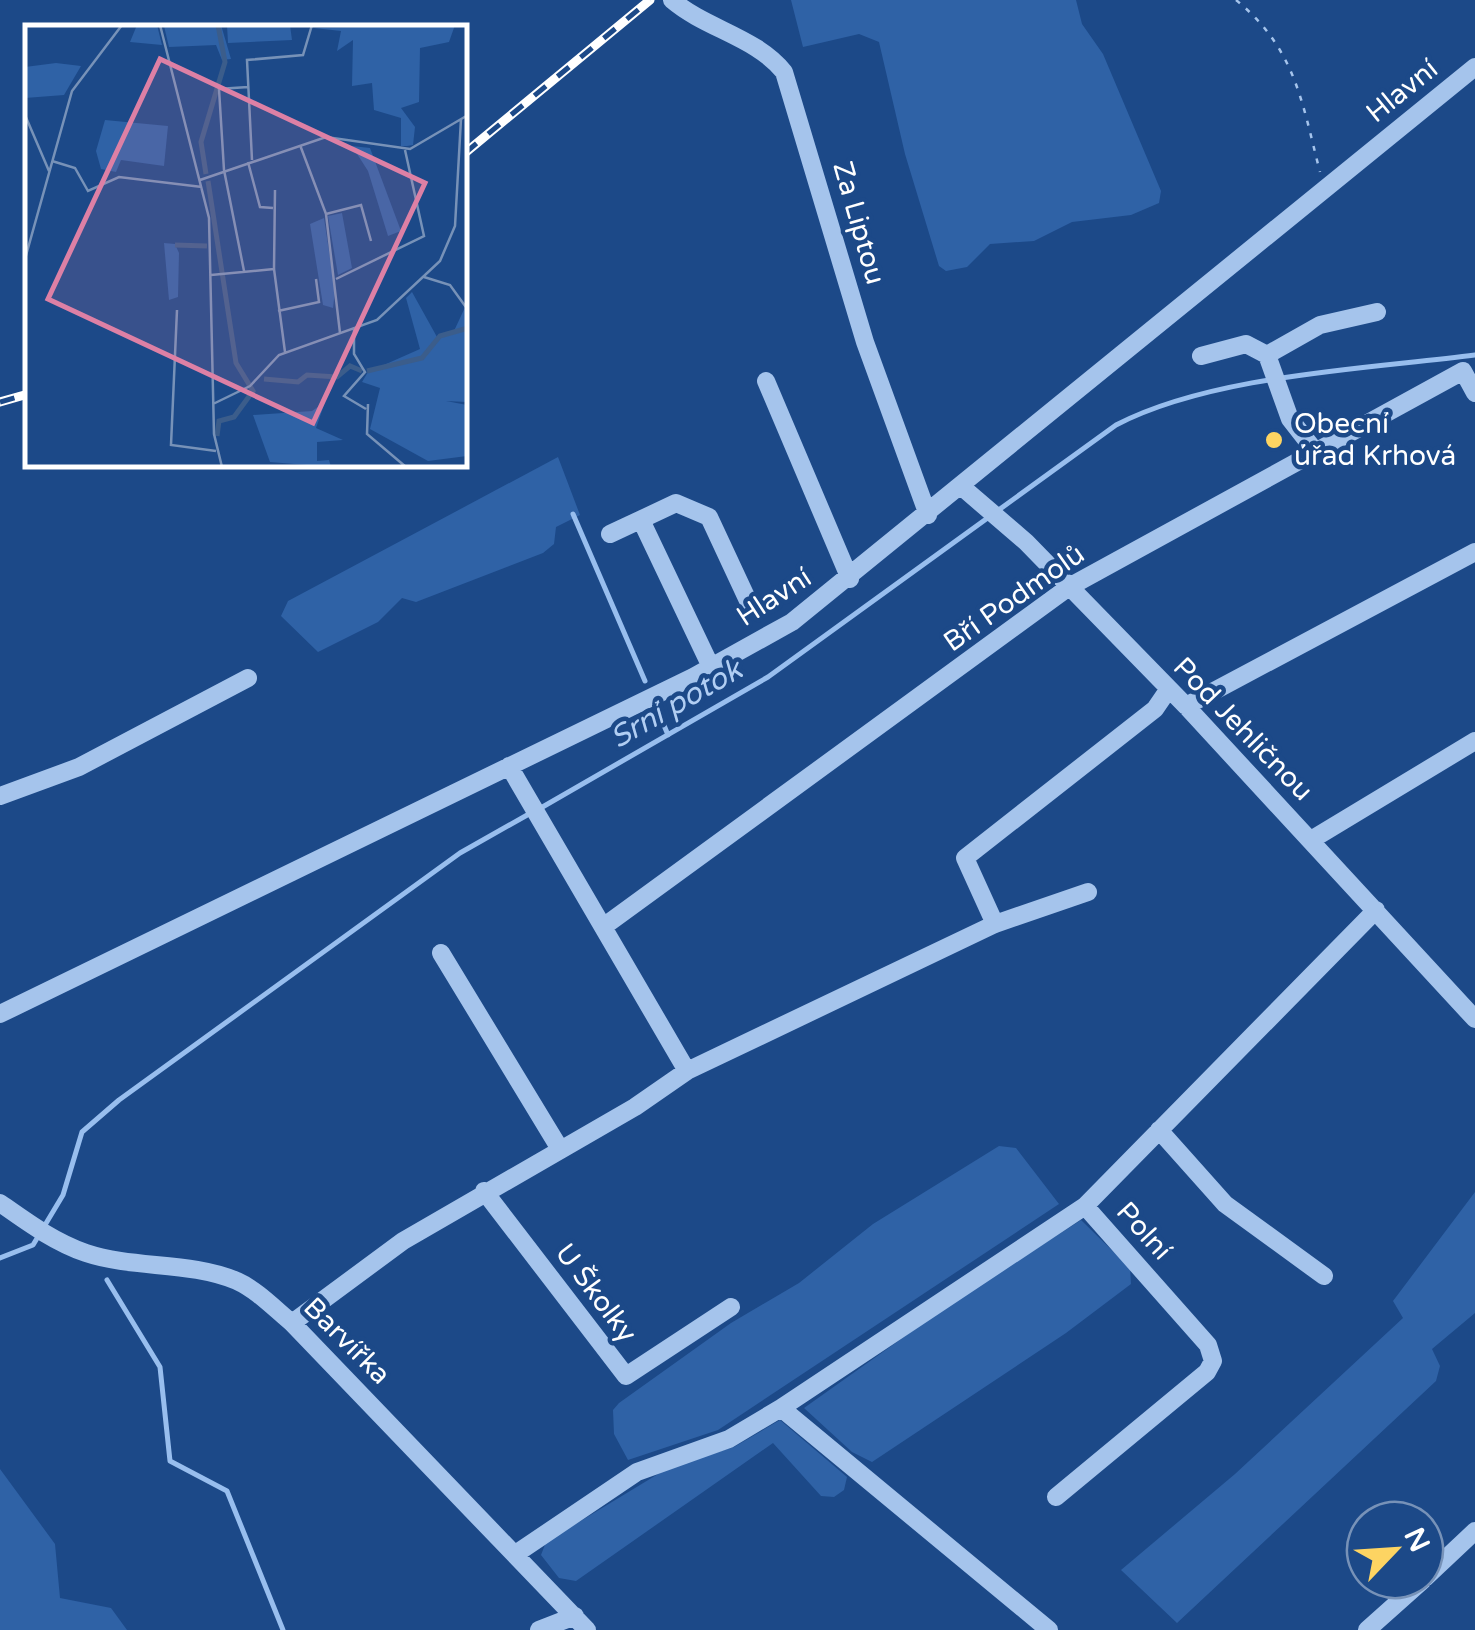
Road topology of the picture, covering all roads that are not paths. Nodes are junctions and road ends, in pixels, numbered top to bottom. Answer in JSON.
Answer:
{"nodes":[{"id":1,"x":672,"y":0,"type":"edge"},
{"id":2,"x":1475,"y":66,"type":"edge"},
{"id":3,"x":1377,"y":312,"type":"dead end"},
{"id":4,"x":1202,"y":356,"type":"dead end"},
{"id":5,"x":1269,"y":363,"type":"junction"},
{"id":6,"x":766,"y":381,"type":"dead end"},
{"id":7,"x":1475,"y":393,"type":"edge"},
{"id":8,"x":1315,"y":451,"type":"junction"},
{"id":9,"x":962,"y":487,"type":"junction"},
{"id":10,"x":928,"y":515,"type":"junction"},
{"id":11,"x":641,"y":520,"type":"junction"},
{"id":12,"x":610,"y":534,"type":"dead end"},
{"id":13,"x":1475,"y":552,"type":"edge"},
{"id":14,"x":850,"y":579,"type":"junction"},
{"id":15,"x":1069,"y":586,"type":"junction"},
{"id":16,"x":750,"y":605,"type":"dead end"},
{"id":17,"x":711,"y":667,"type":"junction"},
{"id":18,"x":248,"y":678,"type":"dead end"},
{"id":19,"x":1168,"y":690,"type":"junction"},
{"id":20,"x":1186,"y":706,"type":"junction"},
{"id":21,"x":1475,"y":742,"type":"edge"},
{"id":22,"x":509,"y":766,"type":"junction"},
{"id":23,"x":0,"y":796,"type":"edge"},
{"id":24,"x":1311,"y":840,"type":"junction"},
{"id":25,"x":1088,"y":892,"type":"dead end"},
{"id":26,"x":1376,"y":910,"type":"junction"},
{"id":27,"x":995,"y":924,"type":"junction"},
{"id":28,"x":603,"y":927,"type":"junction"},
{"id":29,"x":442,"y":952,"type":"dead end"},
{"id":30,"x":0,"y":1014,"type":"edge"},
{"id":31,"x":1475,"y":1019,"type":"edge"},
{"id":32,"x":687,"y":1070,"type":"junction"},
{"id":33,"x":1159,"y":1130,"type":"junction"},
{"id":34,"x":560,"y":1149,"type":"junction"},
{"id":35,"x":484,"y":1191,"type":"junction"},
{"id":36,"x":0,"y":1203,"type":"edge"},
{"id":37,"x":1084,"y":1206,"type":"junction"},
{"id":38,"x":1324,"y":1276,"type":"dead end"},
{"id":39,"x":731,"y":1307,"type":"dead end"},
{"id":40,"x":292,"y":1323,"type":"junction"},
{"id":41,"x":781,"y":1408,"type":"junction"},
{"id":42,"x":1056,"y":1497,"type":"dead end"},
{"id":43,"x":1475,"y":1531,"type":"edge"},
{"id":44,"x":517,"y":1554,"type":"junction"},
{"id":45,"x":1445,"y":1559,"type":"edge"},
{"id":46,"x":1401,"y":1600,"type":"edge"},
{"id":47,"x":581,"y":1623,"type":"edge"},
{"id":48,"x":539,"y":1630,"type":"edge"},
{"id":49,"x":1049,"y":1630,"type":"edge"},
{"id":50,"x":1368,"y":1630,"type":"edge"}],
"edges":[{"from":1,"to":10,"type":"street","name":"Za Liptou"},
{"from":2,"to":9,"type":"street","name":"Hlavní"},
{"from":3,"to":5,"type":"street"},
{"from":4,"to":5,"type":"street"},
{"from":5,"to":8,"type":"street"},
{"from":6,"to":14,"type":"street"},
{"from":7,"to":8,"type":"street","name":"Bří Podmolů"},
{"from":8,"to":15,"type":"street","name":"Bří Podmolů"},
{"from":9,"to":10,"type":"street","name":"Hlavní"},
{"from":9,"to":15,"type":"street","name":"Pod Jehličnou"},
{"from":10,"to":14,"type":"street","name":"Hlavní"},
{"from":11,"to":12,"type":"street"},
{"from":11,"to":16,"type":"street"},
{"from":11,"to":17,"type":"street"},
{"from":13,"to":20,"type":"street"},
{"from":14,"to":17,"type":"street","name":"Hlavní"},
{"from":15,"to":19,"type":"street","name":"Pod Jehličnou"},
{"from":15,"to":28,"type":"street","name":"Bří Podmolů"},
{"from":17,"to":22,"type":"street","name":"Hlavní"},
{"from":18,"to":23,"type":"street"},
{"from":19,"to":20,"type":"street","name":"Pod Jehličnou"},
{"from":19,"to":27,"type":"street"},
{"from":20,"to":24,"type":"street","name":"Pod Jehličnou"},
{"from":21,"to":24,"type":"street"},
{"from":22,"to":28,"type":"street"},
{"from":22,"to":30,"type":"street","name":"Hlavní"},
{"from":24,"to":26,"type":"street","name":"Pod Jehličnou"},
{"from":25,"to":27,"type":"street"},
{"from":26,"to":31,"type":"street","name":"Pod Jehličnou"},
{"from":26,"to":33,"type":"street","name":"Polní"},
{"from":27,"to":32,"type":"street"},
{"from":28,"to":32,"type":"street"},
{"from":29,"to":34,"type":"street"},
{"from":32,"to":34,"type":"street"},
{"from":33,"to":37,"type":"street","name":"Polní"},
{"from":33,"to":38,"type":"street"},
{"from":34,"to":35,"type":"street"},
{"from":35,"to":39,"type":"street","name":"U Školky"},
{"from":35,"to":40,"type":"street"},
{"from":36,"to":40,"type":"street","name":"Barvířka"},
{"from":37,"to":41,"type":"street"},
{"from":37,"to":42,"type":"street","name":"Polní"},
{"from":40,"to":44,"type":"street","name":"Barvířka"},
{"from":41,"to":44,"type":"street"},
{"from":41,"to":49,"type":"street"},
{"from":43,"to":45,"type":"street"},
{"from":44,"to":47,"type":"street","name":"Barvířka"},
{"from":46,"to":50,"type":"street"},
{"from":47,"to":48,"type":"street"}]}
